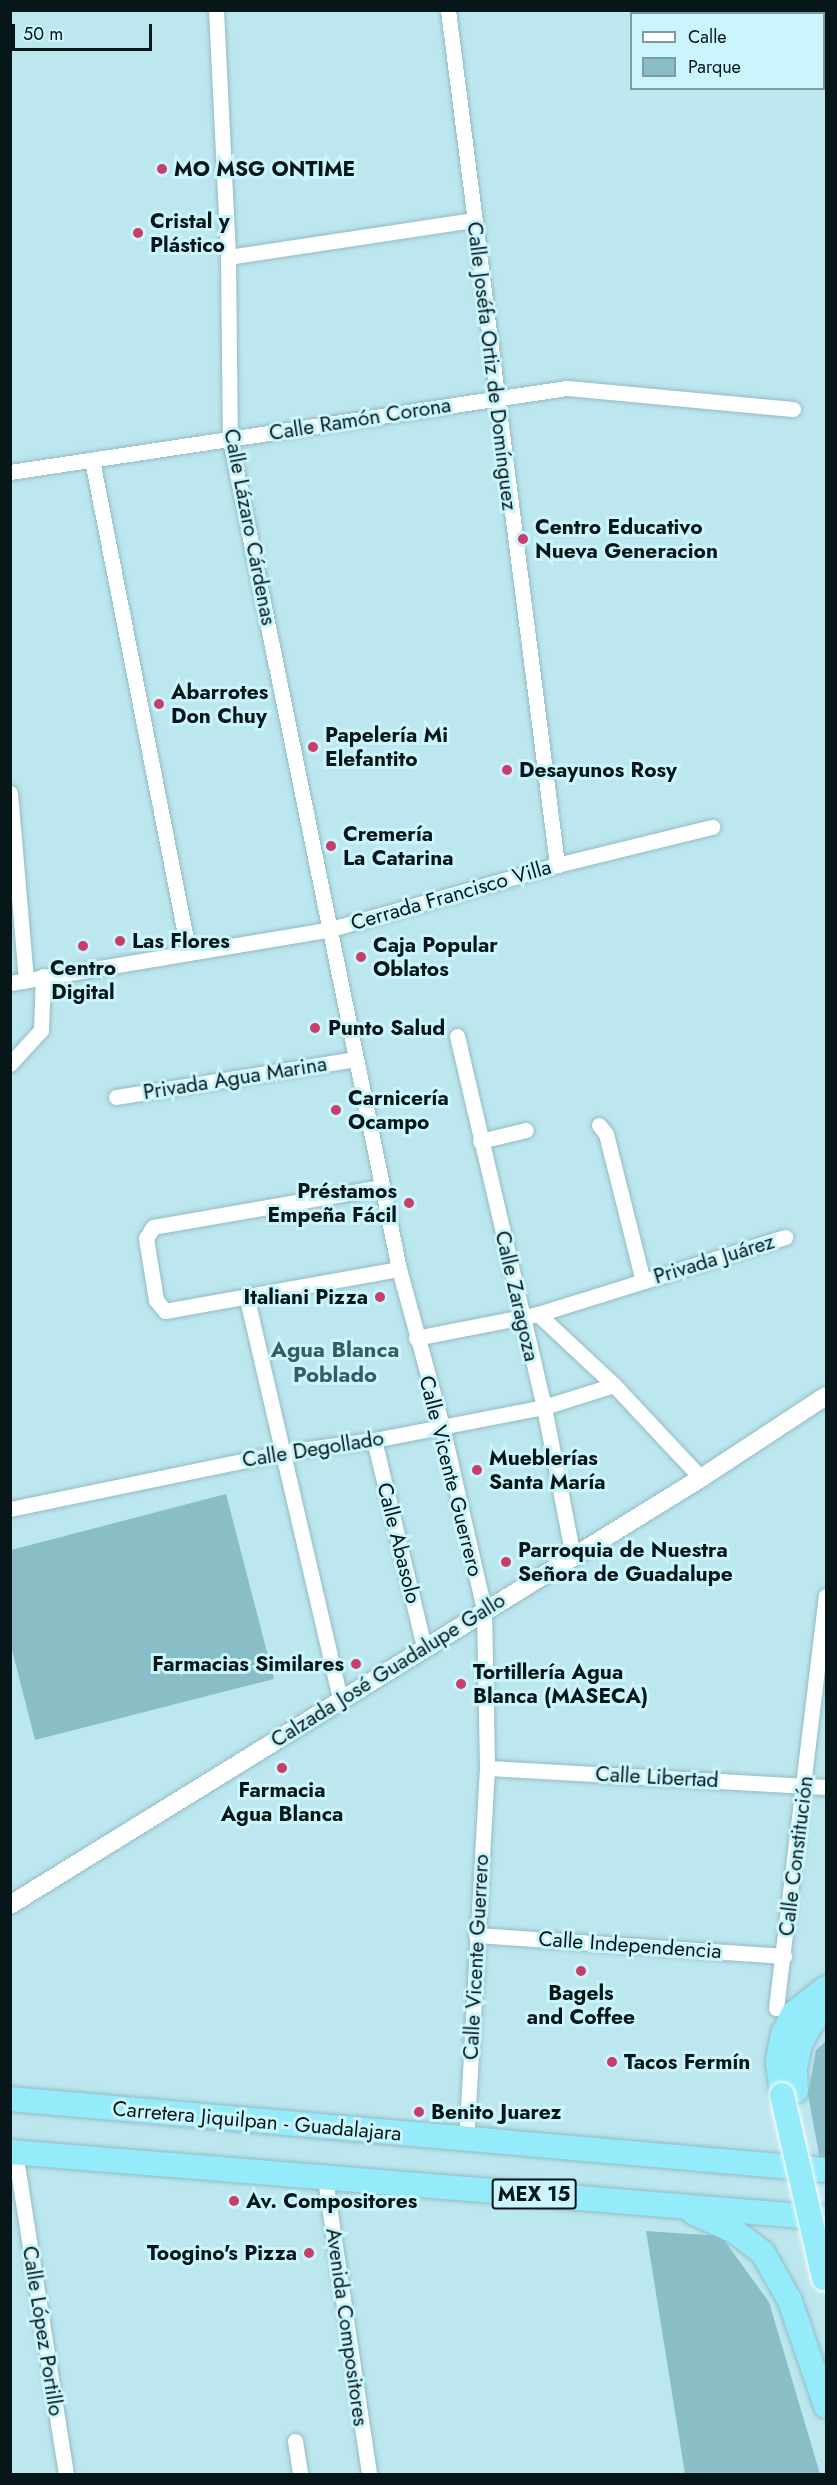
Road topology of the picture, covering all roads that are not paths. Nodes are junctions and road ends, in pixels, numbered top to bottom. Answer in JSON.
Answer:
{"nodes":[{"id":1,"x":216,"y":10,"type":"edge"},
{"id":2,"x":448,"y":10,"type":"edge"},
{"id":3,"x":473,"y":220,"type":"junction"},
{"id":4,"x":228,"y":257,"type":"junction"},
{"id":5,"x":495,"y":397,"type":"junction"},
{"id":6,"x":793,"y":409,"type":"dead end"},
{"id":7,"x":230,"y":440,"type":"junction"},
{"id":8,"x":92,"y":460,"type":"junction"},
{"id":9,"x":10,"y":472,"type":"edge"},
{"id":10,"x":10,"y":793,"type":"edge"},
{"id":11,"x":712,"y":827,"type":"dead end"},
{"id":12,"x":557,"y":865,"type":"junction"},
{"id":13,"x":331,"y":929,"type":"junction"},
{"id":14,"x":188,"y":950,"type":"junction"},
{"id":15,"x":43,"y":976,"type":"junction"},
{"id":16,"x":18,"y":982,"type":"edge"},
{"id":17,"x":457,"y":1036,"type":"dead end"},
{"id":18,"x":355,"y":1059,"type":"junction"},
{"id":19,"x":10,"y":1064,"type":"edge"},
{"id":20,"x":116,"y":1097,"type":"dead end"},
{"id":21,"x":599,"y":1125,"type":"dead end"},
{"id":22,"x":526,"y":1130,"type":"dead end"},
{"id":23,"x":480,"y":1141,"type":"junction"},
{"id":24,"x":382,"y":1187,"type":"junction"},
{"id":25,"x":785,"y":1237,"type":"dead end"},
{"id":26,"x":399,"y":1269,"type":"junction"},
{"id":27,"x":643,"y":1281,"type":"junction"},
{"id":28,"x":247,"y":1299,"type":"junction"},
{"id":29,"x":530,"y":1315,"type":"junction"},
{"id":30,"x":416,"y":1338,"type":"junction"},
{"id":31,"x":614,"y":1385,"type":"junction"},
{"id":32,"x":826,"y":1396,"type":"edge"},
{"id":33,"x":544,"y":1407,"type":"junction"},
{"id":34,"x":442,"y":1426,"type":"junction"},
{"id":35,"x":374,"y":1440,"type":"junction"},
{"id":36,"x":285,"y":1452,"type":"junction"},
{"id":37,"x":701,"y":1478,"type":"junction"},
{"id":38,"x":10,"y":1509,"type":"edge"},
{"id":39,"x":573,"y":1556,"type":"junction"},
{"id":40,"x":826,"y":1605,"type":"edge"},
{"id":41,"x":484,"y":1610,"type":"junction"},
{"id":42,"x":424,"y":1647,"type":"junction"},
{"id":43,"x":340,"y":1700,"type":"junction"},
{"id":44,"x":487,"y":1768,"type":"junction"},
{"id":45,"x":805,"y":1785,"type":"junction"},
{"id":46,"x":826,"y":1787,"type":"edge"},
{"id":47,"x":10,"y":1905,"type":"edge"},
{"id":48,"x":476,"y":1935,"type":"junction"},
{"id":49,"x":784,"y":1956,"type":"junction"},
{"id":50,"x":826,"y":1988,"type":"edge"},
{"id":51,"x":776,"y":2008,"type":"dead end"},
{"id":52,"x":826,"y":2010,"type":"edge"},
{"id":53,"x":789,"y":2093,"type":"junction"},
{"id":54,"x":10,"y":2099,"type":"edge"},
{"id":55,"x":466,"y":2139,"type":"junction"},
{"id":56,"x":13,"y":2152,"type":"edge"},
{"id":57,"x":824,"y":2169,"type":"edge"},
{"id":58,"x":325,"y":2179,"type":"junction"},
{"id":59,"x":670,"y":2203,"type":"junction"},
{"id":60,"x":826,"y":2217,"type":"edge"},
{"id":61,"x":825,"y":2284,"type":"edge"},
{"id":62,"x":826,"y":2406,"type":"edge"},
{"id":63,"x":295,"y":2441,"type":"dead end"},
{"id":64,"x":66,"y":2475,"type":"edge"},
{"id":65,"x":300,"y":2475,"type":"edge"},
{"id":66,"x":369,"y":2475,"type":"edge"}],
"edges":[{"from":1,"to":4,"type":"street","name":"Calle Lázaro Cárdenas"},
{"from":2,"to":3,"type":"street","name":"Calle Joséfa Ortiz de Domínguez"},
{"from":3,"to":4,"type":"street"},
{"from":3,"to":5,"type":"street","name":"Calle Joséfa Ortiz de Domínguez"},
{"from":4,"to":7,"type":"street","name":"Calle Lázaro Cárdenas"},
{"from":5,"to":6,"type":"street","name":"Calle Ramón Corona"},
{"from":5,"to":7,"type":"street","name":"Calle Ramón Corona"},
{"from":5,"to":12,"type":"street","name":"Calle Joséfa Ortiz de Domínguez"},
{"from":7,"to":8,"type":"street","name":"Calle Ramón Corona"},
{"from":7,"to":13,"type":"street","name":"Calle Lázaro Cárdenas"},
{"from":8,"to":9,"type":"street","name":"Calle Ramón Corona"},
{"from":8,"to":14,"type":"street"},
{"from":10,"to":16,"type":"street"},
{"from":11,"to":12,"type":"street","name":"Cerrada Francisco Villa"},
{"from":12,"to":13,"type":"street","name":"Cerrada Francisco Villa"},
{"from":13,"to":14,"type":"street","name":"Cerrada Francisco Villa"},
{"from":13,"to":18,"type":"street","name":"Calle Vicente Guerrero"},
{"from":14,"to":15,"type":"street","name":"Cerrada Francisco Villa"},
{"from":15,"to":16,"type":"street","name":"Cerrada Francisco Villa"},
{"from":15,"to":19,"type":"street"},
{"from":17,"to":23,"type":"street","name":"Calle Zaragoza"},
{"from":18,"to":20,"type":"street","name":"Privada Agua Marina"},
{"from":18,"to":24,"type":"street","name":"Calle Vicente Guerrero"},
{"from":21,"to":27,"type":"street"},
{"from":22,"to":23,"type":"street"},
{"from":23,"to":29,"type":"street","name":"Calle Zaragoza"},
{"from":24,"to":26,"type":"street","name":"Calle Vicente Guerrero"},
{"from":24,"to":28,"type":"street"},
{"from":25,"to":27,"type":"street","name":"Privada Juárez"},
{"from":26,"to":28,"type":"street"},
{"from":26,"to":30,"type":"street","name":"Calle Vicente Guerrero"},
{"from":27,"to":29,"type":"street","name":"Privada Juárez"},
{"from":28,"to":36,"type":"street"},
{"from":29,"to":30,"type":"street","name":"Privada Juárez"},
{"from":29,"to":31,"type":"street"},
{"from":29,"to":33,"type":"street","name":"Calle Zaragoza"},
{"from":30,"to":34,"type":"street","name":"Calle Vicente Guerrero"},
{"from":31,"to":33,"type":"street","name":"Calle Degollado"},
{"from":31,"to":37,"type":"street"},
{"from":32,"to":37,"type":"street","name":"Calzada José Guadalupe Gallo"},
{"from":33,"to":34,"type":"street","name":"Calle Degollado"},
{"from":33,"to":39,"type":"street","name":"Calle Zaragoza"},
{"from":34,"to":35,"type":"street","name":"Calle Degollado"},
{"from":34,"to":41,"type":"street","name":"Calle Vicente Guerrero"},
{"from":35,"to":36,"type":"street","name":"Calle Degollado"},
{"from":35,"to":42,"type":"street","name":"Calle Abasolo"},
{"from":36,"to":38,"type":"street","name":"Calle Degollado"},
{"from":36,"to":43,"type":"street"},
{"from":37,"to":39,"type":"street","name":"Calzada José Guadalupe Gallo"},
{"from":39,"to":41,"type":"street","name":"Calzada José Guadalupe Gallo"},
{"from":40,"to":45,"type":"street","name":"Calle Constitución"},
{"from":41,"to":42,"type":"street","name":"Calzada José Guadalupe Gallo"},
{"from":41,"to":44,"type":"street","name":"Calle Vicente Guerrero"},
{"from":42,"to":43,"type":"street","name":"Calzada José Guadalupe Gallo"},
{"from":43,"to":47,"type":"street","name":"Calzada José Guadalupe Gallo"},
{"from":44,"to":45,"type":"street","name":"Calle Libertad"},
{"from":44,"to":48,"type":"street","name":"Calle Vicente Guerrero"},
{"from":45,"to":46,"type":"street","name":"Calle Libertad"},
{"from":45,"to":49,"type":"street","name":"Calle Constitución"},
{"from":48,"to":49,"type":"street","name":"Calle Independencia"},
{"from":48,"to":55,"type":"street","name":"Calle Vicente Guerrero"},
{"from":49,"to":51,"type":"street","name":"Calle Constitución"},
{"from":50,"to":53,"type":"highway"},
{"from":52,"to":53,"type":"highway"},
{"from":53,"to":60,"type":"highway"},
{"from":53,"to":61,"type":"highway","bridge":true},
{"from":54,"to":55,"type":"highway","name":"Carretera Jiquilpan - Guadalajara","number":"MEX 15"},
{"from":55,"to":57,"type":"highway","name":"Carretera Jiquilpan - Guadalajara","number":"MEX 15"},
{"from":56,"to":58,"type":"highway","number":"MEX 15"},
{"from":56,"to":64,"type":"street","name":"Calle López Portillo"},
{"from":58,"to":59,"type":"highway","number":"MEX 15"},
{"from":58,"to":66,"type":"street","name":"Avenida Compositores"},
{"from":59,"to":60,"type":"highway","number":"MEX 15"},
{"from":59,"to":62,"type":"highway"},
{"from":63,"to":65,"type":"street"}]}
